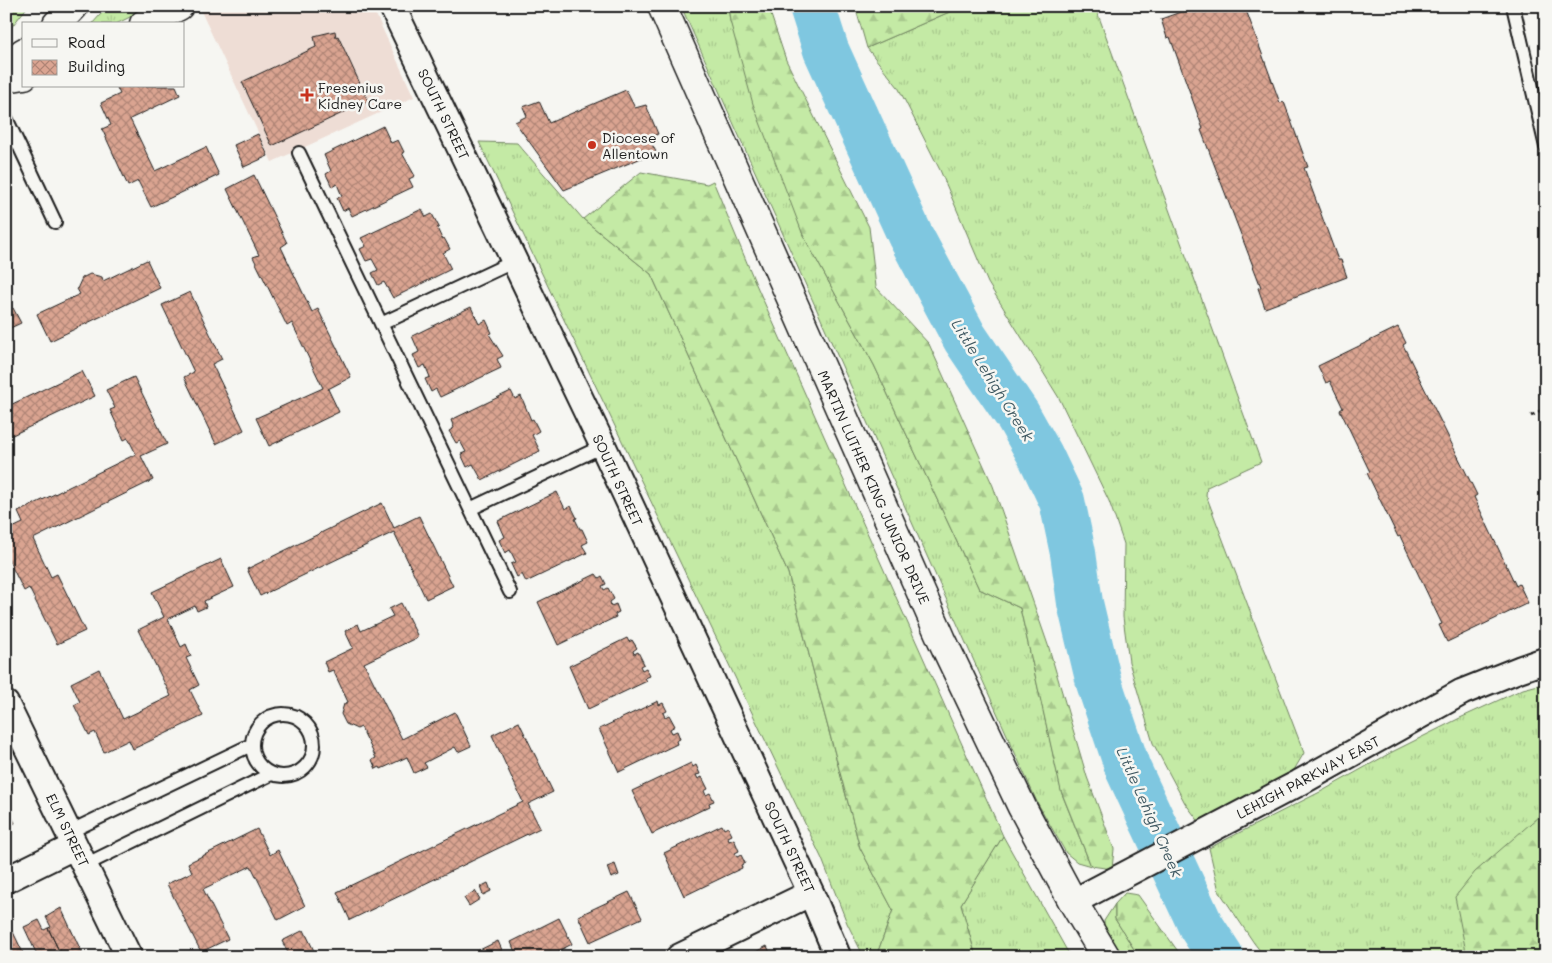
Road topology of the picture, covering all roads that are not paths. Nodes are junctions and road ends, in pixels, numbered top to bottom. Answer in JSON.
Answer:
{"nodes":[{"id":1,"x":62,"y":6,"type":"edge"},
{"id":2,"x":74,"y":6,"type":"edge"},
{"id":3,"x":392,"y":6,"type":"edge"},
{"id":4,"x":662,"y":6,"type":"edge"},
{"id":5,"x":1513,"y":6,"type":"edge"},
{"id":6,"x":178,"y":7,"type":"edge"},
{"id":7,"x":56,"y":22,"type":"edge"},
{"id":8,"x":57,"y":22,"type":"edge"},
{"id":9,"x":148,"y":22,"type":"edge"},
{"id":10,"x":22,"y":54,"type":"edge"},
{"id":11,"x":6,"y":66,"type":"edge"},
{"id":12,"x":22,"y":75,"type":"edge"},
{"id":13,"x":6,"y":78,"type":"edge"},
{"id":14,"x":6,"y":118,"type":"edge"},
{"id":15,"x":1546,"y":147,"type":"edge"},
{"id":16,"x":299,"y":153,"type":"dead end"},
{"id":17,"x":55,"y":222,"type":"dead end"},
{"id":18,"x":515,"y":261,"type":"junction"},
{"id":19,"x":381,"y":324,"type":"junction"},
{"id":20,"x":603,"y":446,"type":"junction"},
{"id":21,"x":470,"y":509,"type":"junction"},
{"id":22,"x":510,"y":592,"type":"dead end"},
{"id":23,"x":1546,"y":660,"type":"edge"},
{"id":24,"x":6,"y":704,"type":"edge"},
{"id":25,"x":251,"y":745,"type":"junction"},
{"id":26,"x":271,"y":774,"type":"junction"},
{"id":27,"x":76,"y":848,"type":"junction"},
{"id":28,"x":6,"y":880,"type":"edge"},
{"id":29,"x":811,"y":893,"type":"junction"},
{"id":30,"x":1073,"y":902,"type":"junction"},
{"id":31,"x":130,"y":957,"type":"edge"},
{"id":32,"x":679,"y":957,"type":"edge"},
{"id":33,"x":838,"y":957,"type":"edge"},
{"id":34,"x":1106,"y":957,"type":"edge"}],
"edges":[{"from":1,"to":7,"type":"main road"},
{"from":2,"to":8,"type":"main road"},
{"from":3,"to":18,"type":"street","name":"SOUTH STREET"},
{"from":4,"to":30,"type":"main road","name":"MARTIN LUTHER KING JUNIOR DRIVE"},
{"from":5,"to":15,"type":"lane"},
{"from":6,"to":9,"type":"main road"},
{"from":10,"to":11,"type":"main road"},
{"from":12,"to":13,"type":"main road"},
{"from":14,"to":17,"type":"lane"},
{"from":16,"to":19,"type":"lane"},
{"from":18,"to":19,"type":"lane"},
{"from":18,"to":20,"type":"street","name":"SOUTH STREET"},
{"from":19,"to":21,"type":"lane"},
{"from":20,"to":21,"type":"lane"},
{"from":20,"to":29,"type":"street","name":"SOUTH STREET"},
{"from":21,"to":22,"type":"lane"},
{"from":23,"to":30,"type":"street","name":"LEHIGH PARKWAY EAST"},
{"from":24,"to":27,"type":"street","name":"ELM STREET"},
{"from":25,"to":26,"type":"lane"},
{"from":25,"to":26,"type":"lane"},
{"from":25,"to":27,"type":"lane"},
{"from":26,"to":27,"type":"lane"},
{"from":27,"to":28,"type":"street"},
{"from":27,"to":31,"type":"street","name":"ELM STREET"},
{"from":29,"to":32,"type":"street"},
{"from":29,"to":33,"type":"street","name":"SOUTH STREET"},
{"from":30,"to":34,"type":"main road","name":"MARTIN LUTHER KING JUNIOR DRIVE"}]}
